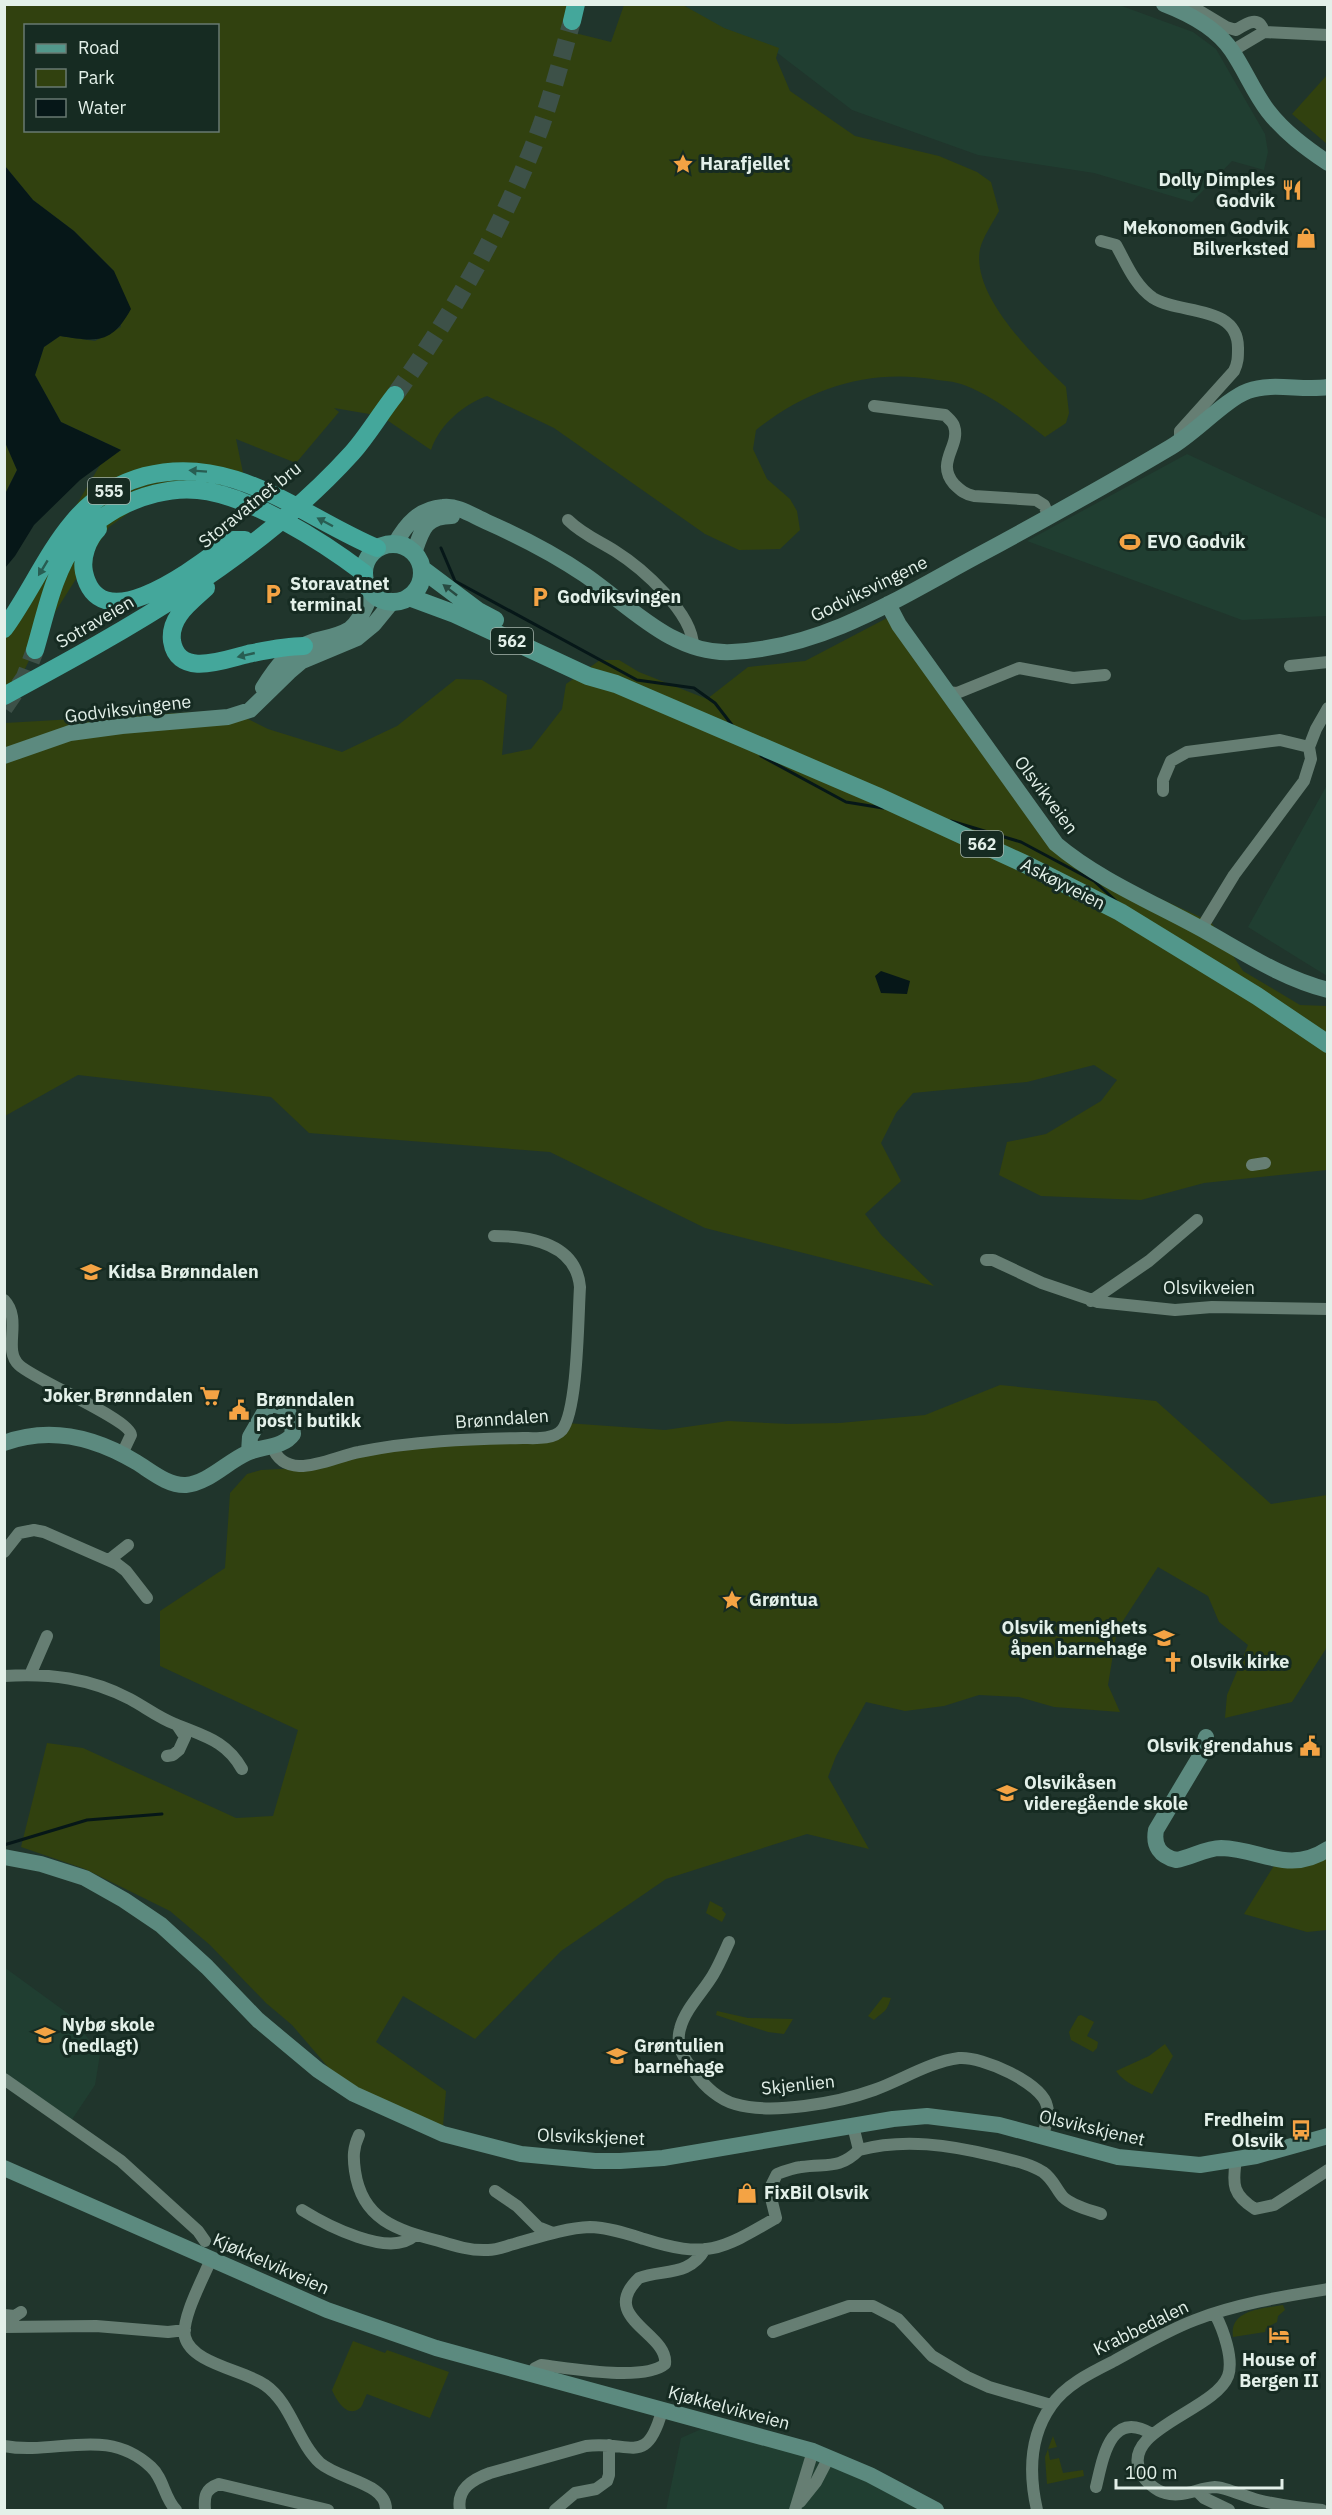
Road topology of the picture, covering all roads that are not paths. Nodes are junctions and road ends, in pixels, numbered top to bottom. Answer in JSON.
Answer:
{"nodes":[{"id":1,"x":1164,"y":4,"type":"edge"},
{"id":2,"x":1188,"y":4,"type":"edge"},
{"id":3,"x":1264,"y":32,"type":"junction"},
{"id":4,"x":1328,"y":35,"type":"edge"},
{"id":5,"x":1232,"y":51,"type":"junction"},
{"id":6,"x":1328,"y":163,"type":"edge"},
{"id":7,"x":1101,"y":241,"type":"dead end"},
{"id":8,"x":1328,"y":387,"type":"edge"},
{"id":9,"x":395,"y":395,"type":"tunnel mouth"},
{"id":10,"x":874,"y":406,"type":"dead end"},
{"id":11,"x":1180,"y":442,"type":"junction"},
{"id":12,"x":331,"y":470,"type":"junction"},
{"id":13,"x":123,"y":505,"type":"junction"},
{"id":14,"x":1049,"y":517,"type":"junction"},
{"id":15,"x":477,"y":518,"type":"junction"},
{"id":16,"x":568,"y":520,"type":"dead end"},
{"id":17,"x":386,"y":546,"type":"junction"},
{"id":18,"x":418,"y":561,"type":"junction"},
{"id":19,"x":364,"y":573,"type":"junction"},
{"id":20,"x":201,"y":576,"type":"junction"},
{"id":21,"x":372,"y":593,"type":"junction"},
{"id":22,"x":400,"y":599,"type":"junction"},
{"id":23,"x":888,"y":604,"type":"junction"},
{"id":24,"x":4,"y":629,"type":"edge"},
{"id":25,"x":304,"y":646,"type":"junction"},
{"id":26,"x":693,"y":646,"type":"junction"},
{"id":27,"x":35,"y":651,"type":"tunnel mouth"},
{"id":28,"x":1328,"y":662,"type":"edge"},
{"id":29,"x":1290,"y":666,"type":"dead end"},
{"id":30,"x":1105,"y":675,"type":"dead end"},
{"id":31,"x":4,"y":682,"type":"edge"},
{"id":32,"x":616,"y":684,"type":"junction"},
{"id":33,"x":946,"y":692,"type":"junction"},
{"id":34,"x":4,"y":696,"type":"edge"},
{"id":35,"x":1328,"y":708,"type":"edge"},
{"id":36,"x":257,"y":712,"type":"junction"},
{"id":37,"x":1309,"y":747,"type":"junction"},
{"id":38,"x":4,"y":756,"type":"edge"},
{"id":39,"x":1164,"y":791,"type":"dead end"},
{"id":40,"x":1201,"y":929,"type":"junction"},
{"id":41,"x":1328,"y":990,"type":"edge"},
{"id":42,"x":1328,"y":1044,"type":"edge"},
{"id":43,"x":1265,"y":1163,"type":"dead end"},
{"id":44,"x":1252,"y":1165,"type":"dead end"},
{"id":45,"x":1197,"y":1220,"type":"dead end"},
{"id":46,"x":494,"y":1236,"type":"dead end"},
{"id":47,"x":986,"y":1260,"type":"dead end"},
{"id":48,"x":4,"y":1300,"type":"edge"},
{"id":49,"x":1091,"y":1301,"type":"junction"},
{"id":50,"x":1328,"y":1309,"type":"edge"},
{"id":51,"x":4,"y":1443,"type":"edge"},
{"id":52,"x":272,"y":1446,"type":"junction"},
{"id":53,"x":249,"y":1452,"type":"junction"},
{"id":54,"x":122,"y":1454,"type":"junction"},
{"id":55,"x":128,"y":1545,"type":"dead end"},
{"id":56,"x":4,"y":1552,"type":"edge"},
{"id":57,"x":109,"y":1560,"type":"junction"},
{"id":58,"x":147,"y":1598,"type":"dead end"},
{"id":59,"x":47,"y":1636,"type":"dead end"},
{"id":60,"x":30,"y":1675,"type":"junction"},
{"id":61,"x":4,"y":1676,"type":"edge"},
{"id":62,"x":177,"y":1725,"type":"junction"},
{"id":63,"x":1206,"y":1737,"type":"dead end"},
{"id":64,"x":167,"y":1756,"type":"dead end"},
{"id":65,"x":242,"y":1769,"type":"dead end"},
{"id":66,"x":1328,"y":1849,"type":"edge"},
{"id":67,"x":4,"y":1857,"type":"edge"},
{"id":68,"x":729,"y":1942,"type":"dead end"},
{"id":69,"x":4,"y":2079,"type":"edge"},
{"id":70,"x":853,"y":2126,"type":"junction"},
{"id":71,"x":359,"y":2135,"type":"dead end"},
{"id":72,"x":1328,"y":2136,"type":"edge"},
{"id":73,"x":1042,"y":2137,"type":"junction"},
{"id":74,"x":859,"y":2150,"type":"junction"},
{"id":75,"x":1236,"y":2160,"type":"junction"},
{"id":76,"x":4,"y":2168,"type":"edge"},
{"id":77,"x":1328,"y":2170,"type":"edge"},
{"id":78,"x":495,"y":2191,"type":"dead end"},
{"id":79,"x":302,"y":2210,"type":"dead end"},
{"id":80,"x":1101,"y":2214,"type":"dead end"},
{"id":81,"x":553,"y":2233,"type":"junction"},
{"id":82,"x":414,"y":2236,"type":"junction"},
{"id":83,"x":205,"y":2241,"type":"dead end"},
{"id":84,"x":705,"y":2249,"type":"junction"},
{"id":85,"x":211,"y":2259,"type":"junction"},
{"id":86,"x":1328,"y":2289,"type":"edge"},
{"id":87,"x":21,"y":2312,"type":"dead end"},
{"id":88,"x":1215,"y":2314,"type":"junction"},
{"id":89,"x":4,"y":2315,"type":"edge"},
{"id":90,"x":4,"y":2327,"type":"edge"},
{"id":91,"x":185,"y":2330,"type":"junction"},
{"id":92,"x":773,"y":2332,"type":"dead end"},
{"id":93,"x":531,"y":2375,"type":"junction"},
{"id":94,"x":1052,"y":2405,"type":"junction"},
{"id":95,"x":662,"y":2411,"type":"junction"},
{"id":96,"x":1152,"y":2434,"type":"junction"},
{"id":97,"x":609,"y":2445,"type":"junction"},
{"id":98,"x":4,"y":2446,"type":"edge"},
{"id":99,"x":813,"y":2451,"type":"junction"},
{"id":100,"x":830,"y":2457,"type":"junction"},
{"id":101,"x":1096,"y":2487,"type":"dead end"},
{"id":102,"x":1198,"y":2492,"type":"junction"},
{"id":103,"x":797,"y":2507,"type":"edge"},
{"id":104,"x":203,"y":2510,"type":"edge"},
{"id":105,"x":176,"y":2511,"type":"edge"},
{"id":106,"x":328,"y":2511,"type":"edge"},
{"id":107,"x":387,"y":2511,"type":"edge"},
{"id":108,"x":460,"y":2511,"type":"edge"},
{"id":109,"x":555,"y":2511,"type":"edge"},
{"id":110,"x":936,"y":2511,"type":"edge"},
{"id":111,"x":1037,"y":2511,"type":"edge"},
{"id":112,"x":1228,"y":2511,"type":"edge"},
{"id":113,"x":1322,"y":2511,"type":"edge"}],
"edges":[{"from":1,"to":5,"type":"main road"},
{"from":2,"to":3,"type":"street"},
{"from":3,"to":4,"type":"street"},
{"from":3,"to":5,"type":"street"},
{"from":5,"to":6,"type":"main road"},
{"from":7,"to":11,"type":"street"},
{"from":8,"to":11,"type":"main road","name":"Godviksvingene"},
{"from":9,"to":12,"type":"highway","number":"555"},
{"from":10,"to":14,"type":"street"},
{"from":11,"to":14,"type":"main road","name":"Godviksvingene"},
{"from":12,"to":20,"type":"highway","name":"Storavatnet bru","number":"555"},
{"from":12,"to":20,"type":"highway","name":"Storavatnet bru","number":"555"},
{"from":13,"to":19,"type":"highway","number":"555"},
{"from":13,"to":20,"type":"highway","number":"555"},
{"from":13,"to":27,"type":"highway","number":"555"},
{"from":14,"to":23,"type":"main road","name":"Godviksvingene"},
{"from":15,"to":17,"type":"main road","name":"Godviksvingene"},
{"from":15,"to":18,"type":"main road","name":"Godviksvingene"},
{"from":15,"to":26,"type":"main road","name":"Godviksvingene"},
{"from":16,"to":26,"type":"street"},
{"from":17,"to":18,"type":"main road","number":"562"},
{"from":17,"to":19,"type":"main road"},
{"from":17,"to":24,"type":"highway","number":"555","one_way":true},
{"from":18,"to":22,"type":"main road"},
{"from":32,"to":18,"type":"main road","name":"Askøyveien","number":"562","one_way":true},
{"from":19,"to":21,"type":"main road"},
{"from":25,"to":20,"type":"highway","number":"555","one_way":true},
{"from":20,"to":31,"type":"highway","name":"Sotraveien","number":"555"},
{"from":20,"to":34,"type":"highway","name":"Sotraveien","number":"555"},
{"from":21,"to":22,"type":"main road","number":"562"},
{"from":21,"to":25,"type":"main road"},
{"from":22,"to":32,"type":"main road","name":"Askøyveien","number":"562"},
{"from":22,"to":36,"type":"main road","name":"Godviksvingene"},
{"from":23,"to":26,"type":"main road","name":"Godviksvingene"},
{"from":23,"to":33,"type":"main road","name":"Olsvikveien"},
{"from":25,"to":36,"type":"main road"},
{"from":28,"to":29,"type":"street"},
{"from":30,"to":33,"type":"street"},
{"from":32,"to":42,"type":"main road","name":"Askøyveien","number":"562"},
{"from":33,"to":40,"type":"main road","name":"Olsvikveien"},
{"from":35,"to":37,"type":"street"},
{"from":36,"to":38,"type":"main road","name":"Godviksvingene"},
{"from":37,"to":39,"type":"street"},
{"from":37,"to":40,"type":"street"},
{"from":40,"to":41,"type":"main road","name":"Olsvikveien"},
{"from":43,"to":44,"type":"street"},
{"from":45,"to":49,"type":"street","name":"Olsvikveien"},
{"from":46,"to":52,"type":"street","name":"Brønndalen"},
{"from":47,"to":49,"type":"street","name":"Olsvikveien"},
{"from":48,"to":54,"type":"street"},
{"from":49,"to":50,"type":"street","name":"Olsvikveien"},
{"from":51,"to":54,"type":"main road"},
{"from":52,"to":53,"type":"main road"},
{"from":52,"to":53,"type":"main road"},
{"from":53,"to":54,"type":"main road"},
{"from":55,"to":57,"type":"street"},
{"from":56,"to":57,"type":"street"},
{"from":57,"to":58,"type":"street"},
{"from":59,"to":60,"type":"street"},
{"from":60,"to":61,"type":"street"},
{"from":60,"to":62,"type":"street"},
{"from":62,"to":64,"type":"street"},
{"from":62,"to":65,"type":"street"},
{"from":63,"to":66,"type":"main road"},
{"from":67,"to":70,"type":"main road","name":"Olsvikskjenet"},
{"from":68,"to":73,"type":"street","name":"Skjenlien"},
{"from":69,"to":83,"type":"street"},
{"from":70,"to":73,"type":"main road","name":"Olsvikskjenet"},
{"from":70,"to":74,"type":"street"},
{"from":71,"to":82,"type":"street"},
{"from":72,"to":75,"type":"main road","name":"Olsvikskjenet"},
{"from":73,"to":75,"type":"main road","name":"Olsvikskjenet"},
{"from":74,"to":80,"type":"street"},
{"from":74,"to":84,"type":"street"},
{"from":75,"to":77,"type":"street"},
{"from":76,"to":85,"type":"main road","name":"Kjøkkelvikveien"},
{"from":78,"to":81,"type":"street"},
{"from":79,"to":82,"type":"street"},
{"from":81,"to":82,"type":"street"},
{"from":81,"to":84,"type":"street"},
{"from":84,"to":93,"type":"street","name":"Kjøkkelvikveien"},
{"from":85,"to":91,"type":"street"},
{"from":85,"to":93,"type":"main road","name":"Kjøkkelvikveien"},
{"from":86,"to":88,"type":"street","name":"Krabbedalen"},
{"from":87,"to":89,"type":"street"},
{"from":88,"to":94,"type":"street","name":"Krabbedalen"},
{"from":88,"to":96,"type":"street"},
{"from":90,"to":91,"type":"street"},
{"from":91,"to":107,"type":"street"},
{"from":92,"to":94,"type":"street"},
{"from":93,"to":95,"type":"main road","name":"Kjøkkelvikveien"},
{"from":94,"to":111,"type":"street","name":"Krabbedalen"},
{"from":95,"to":97,"type":"street"},
{"from":95,"to":99,"type":"main road","name":"Kjøkkelvikveien"},
{"from":96,"to":101,"type":"street"},
{"from":96,"to":102,"type":"street"},
{"from":97,"to":108,"type":"street"},
{"from":97,"to":109,"type":"street"},
{"from":98,"to":105,"type":"street"},
{"from":99,"to":100,"type":"main road","name":"Kjøkkelvikveien"},
{"from":99,"to":103,"type":"street"},
{"from":100,"to":103,"type":"street"},
{"from":100,"to":110,"type":"main road","name":"Kjøkkelvikveien"},
{"from":102,"to":112,"type":"street"},
{"from":102,"to":113,"type":"street"},
{"from":104,"to":106,"type":"street"}]}
